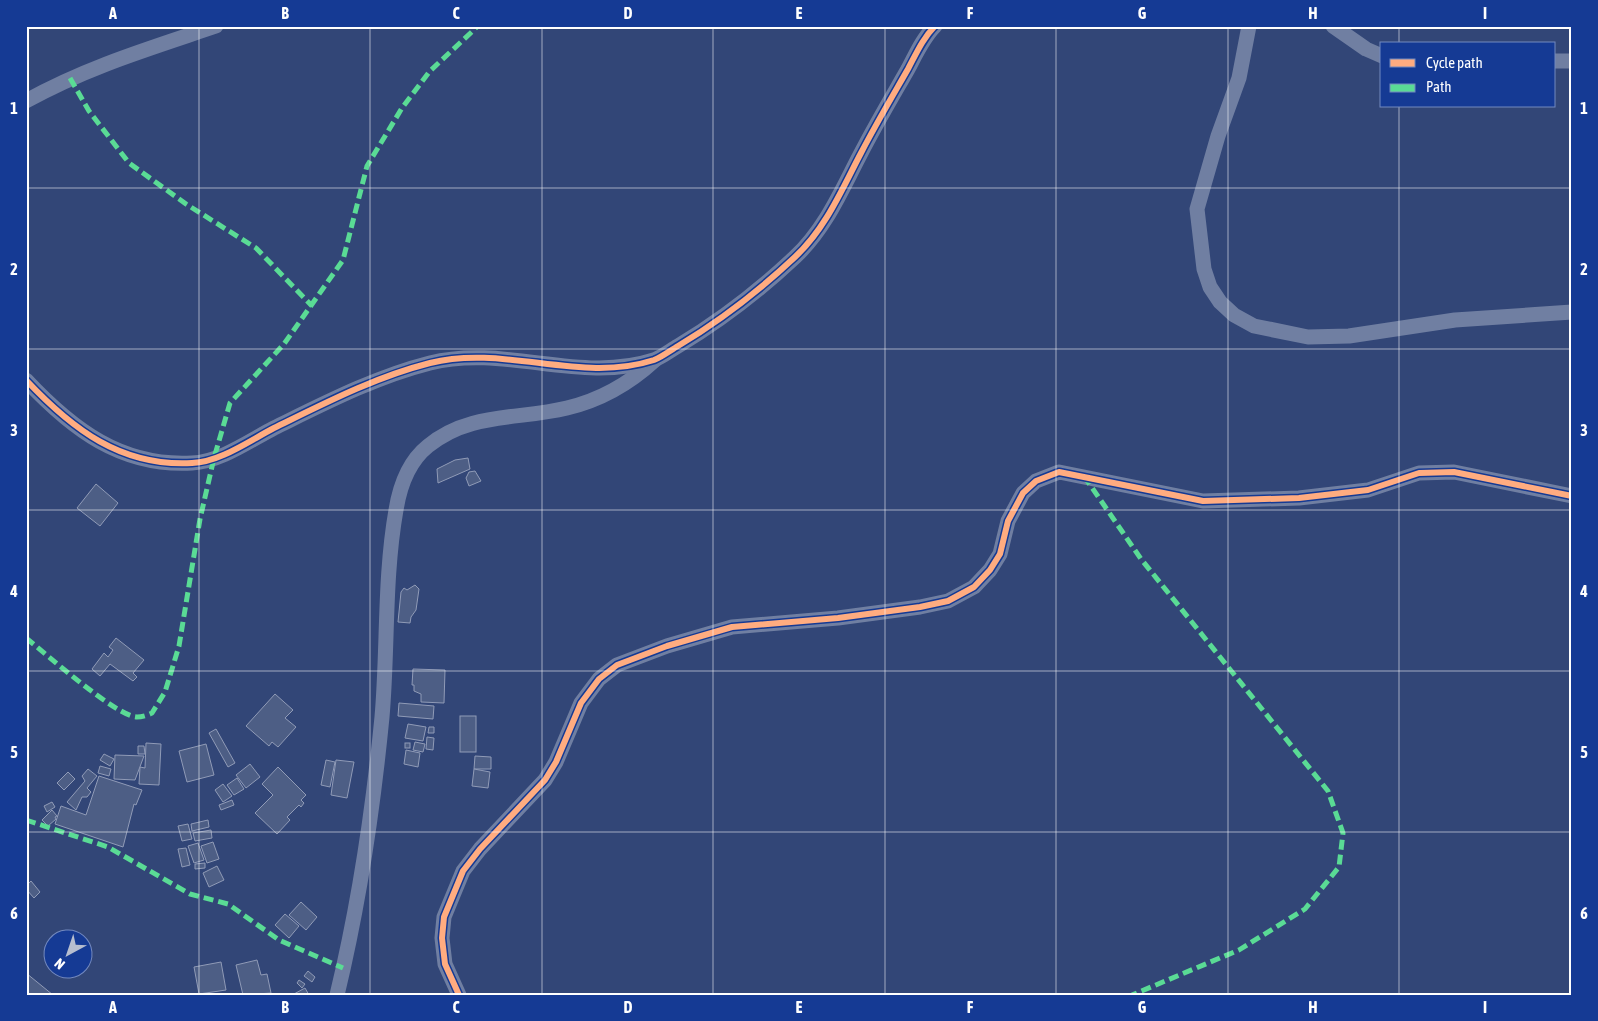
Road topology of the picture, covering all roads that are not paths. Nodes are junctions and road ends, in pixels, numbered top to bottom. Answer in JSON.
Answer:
{"nodes":[{"id":1,"x":216,"y":26,"type":"edge"},
{"id":2,"x":935,"y":26,"type":"edge"},
{"id":3,"x":1249,"y":26,"type":"edge"},
{"id":4,"x":1333,"y":26,"type":"edge"},
{"id":5,"x":1380,"y":55,"type":"edge"},
{"id":6,"x":1556,"y":61,"type":"edge"},
{"id":7,"x":1572,"y":61,"type":"edge"},
{"id":8,"x":26,"y":101,"type":"edge"},
{"id":9,"x":1572,"y":312,"type":"edge"},
{"id":10,"x":655,"y":360,"type":"junction"},
{"id":11,"x":26,"y":380,"type":"edge"},
{"id":12,"x":1572,"y":496,"type":"edge"},
{"id":13,"x":337,"y":995,"type":"edge"},
{"id":14,"x":459,"y":995,"type":"edge"}],
"edges":[{"from":1,"to":8,"type":"street"},
{"from":2,"to":10,"type":"street"},
{"from":3,"to":9,"type":"street"},
{"from":4,"to":5,"type":"street"},
{"from":6,"to":7,"type":"street"},
{"from":10,"to":11,"type":"street"},
{"from":10,"to":13,"type":"street"},
{"from":12,"to":14,"type":"street"}]}
